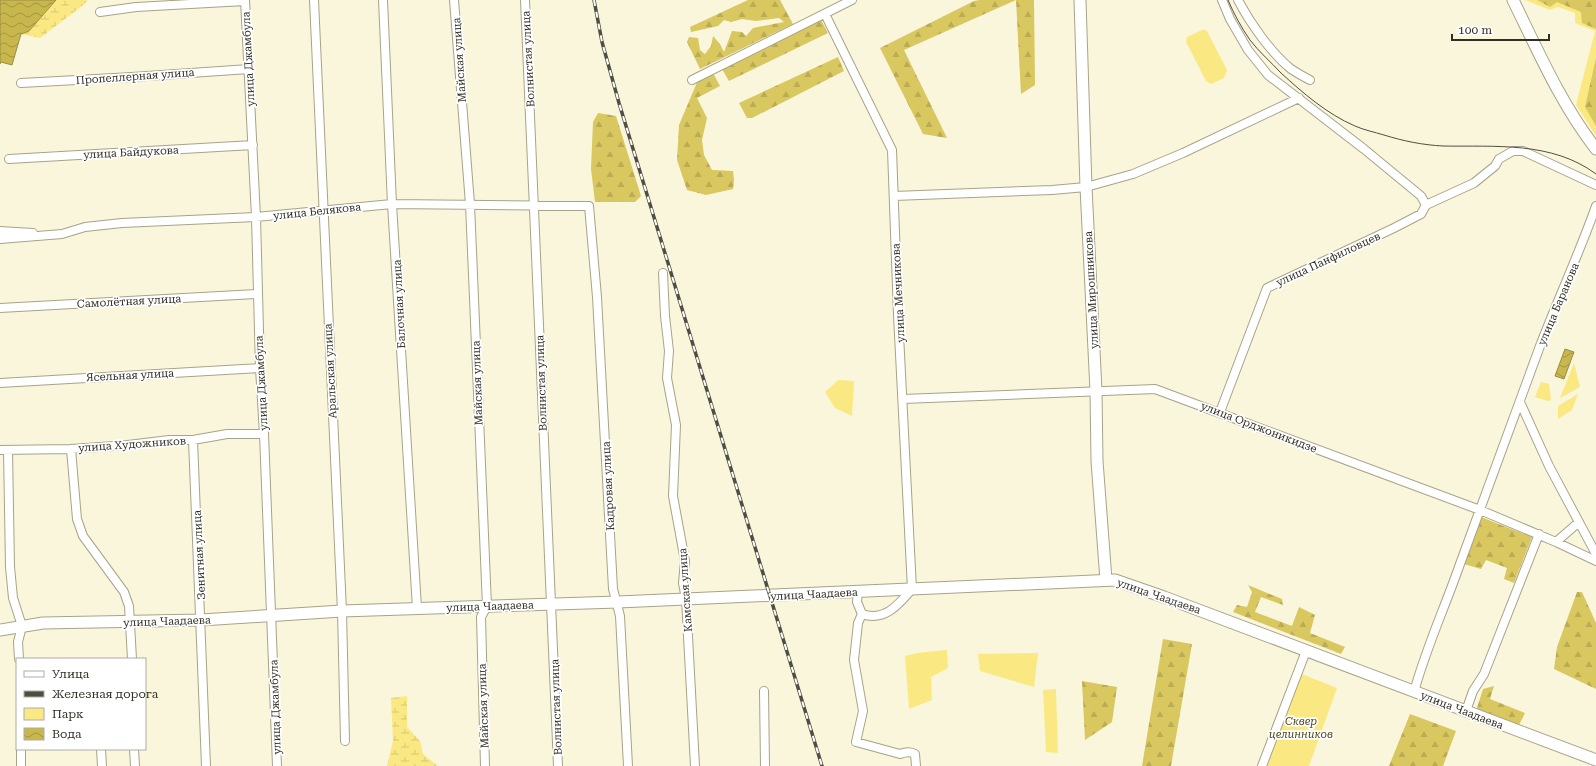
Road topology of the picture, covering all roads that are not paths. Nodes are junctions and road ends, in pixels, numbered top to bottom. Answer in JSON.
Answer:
{"nodes":[{"id":1,"x":245,"y":0,"type":"edge"},
{"id":2,"x":314,"y":0,"type":"edge"},
{"id":3,"x":384,"y":0,"type":"edge"},
{"id":4,"x":454,"y":0,"type":"edge"},
{"id":5,"x":525,"y":0,"type":"edge"},
{"id":6,"x":852,"y":0,"type":"edge"},
{"id":7,"x":1080,"y":0,"type":"edge"},
{"id":8,"x":1222,"y":0,"type":"edge"},
{"id":9,"x":1238,"y":0,"type":"edge"},
{"id":10,"x":1513,"y":0,"type":"edge"},
{"id":11,"x":100,"y":12,"type":"dead end"},
{"id":12,"x":825,"y":14,"type":"junction"},
{"id":13,"x":249,"y":69,"type":"junction"},
{"id":14,"x":692,"y":80,"type":"dead end"},
{"id":15,"x":1310,"y":80,"type":"dead end"},
{"id":16,"x":21,"y":83,"type":"dead end"},
{"id":17,"x":1299,"y":98,"type":"junction"},
{"id":18,"x":253,"y":145,"type":"junction"},
{"id":19,"x":1596,"y":149,"type":"edge"},
{"id":20,"x":9,"y":159,"type":"dead end"},
{"id":21,"x":1596,"y":186,"type":"edge"},
{"id":22,"x":1086,"y":187,"type":"junction"},
{"id":23,"x":894,"y":196,"type":"junction"},
{"id":24,"x":392,"y":204,"type":"junction"},
{"id":25,"x":470,"y":204,"type":"junction"},
{"id":26,"x":1426,"y":205,"type":"junction"},
{"id":27,"x":534,"y":206,"type":"junction"},
{"id":28,"x":589,"y":206,"type":"joint"},
{"id":29,"x":1596,"y":206,"type":"edge"},
{"id":30,"x":322,"y":210,"type":"junction"},
{"id":31,"x":256,"y":217,"type":"junction"},
{"id":32,"x":0,"y":231,"type":"edge"},
{"id":33,"x":46,"y":235,"type":"junction"},
{"id":34,"x":0,"y":239,"type":"edge"},
{"id":35,"x":663,"y":273,"type":"dead end"},
{"id":36,"x":258,"y":294,"type":"junction"},
{"id":37,"x":0,"y":308,"type":"edge"},
{"id":38,"x":260,"y":368,"type":"junction"},
{"id":39,"x":0,"y":382,"type":"edge"},
{"id":40,"x":1096,"y":391,"type":"junction"},
{"id":41,"x":903,"y":399,"type":"junction"},
{"id":42,"x":1520,"y":402,"type":"junction"},
{"id":43,"x":1220,"y":412,"type":"junction"},
{"id":44,"x":264,"y":434,"type":"junction"},
{"id":45,"x":193,"y":440,"type":"junction"},
{"id":46,"x":71,"y":449,"type":"junction"},
{"id":47,"x":4,"y":450,"type":"edge"},
{"id":48,"x":1480,"y":510,"type":"junction"},
{"id":49,"x":1579,"y":522,"type":"junction"},
{"id":50,"x":1539,"y":534,"type":"junction"},
{"id":51,"x":1556,"y":542,"type":"junction"},
{"id":52,"x":1596,"y":554,"type":"edge"},
{"id":53,"x":1596,"y":561,"type":"edge"},
{"id":54,"x":1106,"y":580,"type":"junction"},
{"id":55,"x":912,"y":589,"type":"junction"},
{"id":56,"x":858,"y":591,"type":"junction"},
{"id":57,"x":686,"y":599,"type":"junction"},
{"id":58,"x":618,"y":602,"type":"junction"},
{"id":59,"x":552,"y":604,"type":"junction"},
{"id":60,"x":487,"y":606,"type":"junction"},
{"id":61,"x":417,"y":608,"type":"junction"},
{"id":62,"x":342,"y":611,"type":"junction"},
{"id":63,"x":862,"y":614,"type":"junction"},
{"id":64,"x":272,"y":616,"type":"junction"},
{"id":65,"x":202,"y":620,"type":"junction"},
{"id":66,"x":131,"y":622,"type":"junction"},
{"id":67,"x":22,"y":626,"type":"junction"},
{"id":68,"x":0,"y":630,"type":"edge"},
{"id":69,"x":1306,"y":651,"type":"junction"},
{"id":70,"x":18,"y":658,"type":"edge"},
{"id":71,"x":132,"y":658,"type":"edge"},
{"id":72,"x":764,"y":692,"type":"dead end"},
{"id":73,"x":1414,"y":692,"type":"junction"},
{"id":74,"x":1466,"y":712,"type":"junction"},
{"id":75,"x":345,"y":741,"type":"dead end"},
{"id":76,"x":21,"y":750,"type":"edge"},
{"id":77,"x":101,"y":750,"type":"edge"},
{"id":78,"x":134,"y":750,"type":"edge"},
{"id":79,"x":1596,"y":760,"type":"edge"},
{"id":80,"x":21,"y":766,"type":"edge"},
{"id":81,"x":102,"y":766,"type":"edge"},
{"id":82,"x":135,"y":766,"type":"edge"},
{"id":83,"x":206,"y":766,"type":"edge"},
{"id":84,"x":277,"y":766,"type":"edge"},
{"id":85,"x":485,"y":766,"type":"edge"},
{"id":86,"x":558,"y":766,"type":"edge"},
{"id":87,"x":628,"y":766,"type":"edge"},
{"id":88,"x":695,"y":766,"type":"edge"},
{"id":89,"x":765,"y":766,"type":"edge"},
{"id":90,"x":916,"y":766,"type":"edge"},
{"id":91,"x":1262,"y":766,"type":"edge"}],
"edges":[{"from":1,"to":11,"type":"street"},
{"from":1,"to":13,"type":"street","name":"улица Джамбула"},
{"from":2,"to":30,"type":"street","name":"Аральская улица"},
{"from":3,"to":24,"type":"street","name":"Балочная улица"},
{"from":4,"to":25,"type":"street","name":"Майская улица"},
{"from":5,"to":27,"type":"street","name":"Волнистая улица"},
{"from":6,"to":12,"type":"street"},
{"from":7,"to":22,"type":"street","name":"улица Мирошникова"},
{"from":8,"to":17,"type":"street"},
{"from":9,"to":15,"type":"street"},
{"from":10,"to":19,"type":"street"},
{"from":12,"to":14,"type":"street"},
{"from":12,"to":23,"type":"street","name":"улица Мечникова"},
{"from":13,"to":16,"type":"street","name":"Пропеллерная улица"},
{"from":13,"to":18,"type":"street","name":"улица Джамбула"},
{"from":17,"to":22,"type":"street"},
{"from":17,"to":26,"type":"street"},
{"from":18,"to":20,"type":"street","name":"улица Байдукова"},
{"from":18,"to":31,"type":"street","name":"улица Джамбула"},
{"from":21,"to":26,"type":"street"},
{"from":22,"to":23,"type":"street"},
{"from":22,"to":40,"type":"street","name":"улица Мирошникова"},
{"from":23,"to":41,"type":"street","name":"улица Мечникова"},
{"from":24,"to":25,"type":"street","name":"улица Белякова"},
{"from":24,"to":30,"type":"street","name":"улица Белякова"},
{"from":24,"to":61,"type":"street","name":"Балочная улица"},
{"from":25,"to":27,"type":"street","name":"улица Белякова"},
{"from":25,"to":60,"type":"street","name":"Майская улица"},
{"from":26,"to":43,"type":"street","name":"улица Панфиловцев"},
{"from":27,"to":28,"type":"street","name":"улица Белякова"},
{"from":27,"to":59,"type":"street","name":"Волнистая улица"},
{"from":28,"to":58,"type":"street","name":"Кадровая улица"},
{"from":29,"to":42,"type":"street","name":"улица Баранова"},
{"from":30,"to":31,"type":"street","name":"улица Белякова"},
{"from":30,"to":62,"type":"street","name":"Аральская улица"},
{"from":31,"to":33,"type":"street","name":"улица Белякова"},
{"from":31,"to":36,"type":"street","name":"улица Джамбула"},
{"from":32,"to":33,"type":"street","name":"улица Белякова"},
{"from":33,"to":34,"type":"street","name":"улица Белякова"},
{"from":35,"to":57,"type":"street","name":"Камская улица"},
{"from":36,"to":37,"type":"street","name":"Самолётная улица"},
{"from":36,"to":38,"type":"street","name":"улица Джамбула"},
{"from":38,"to":39,"type":"street","name":"Ясельная улица"},
{"from":38,"to":44,"type":"street","name":"улица Джамбула"},
{"from":40,"to":41,"type":"street","name":"улица Орджоникидзе"},
{"from":40,"to":43,"type":"street","name":"улица Орджоникидзе"},
{"from":40,"to":54,"type":"street","name":"улица Мирошникова"},
{"from":41,"to":55,"type":"street","name":"улица Мечникова"},
{"from":42,"to":48,"type":"street","name":"улица Баранова"},
{"from":42,"to":49,"type":"street"},
{"from":43,"to":48,"type":"street","name":"улица Орджоникидзе"},
{"from":44,"to":45,"type":"street","name":"улица Художников"},
{"from":44,"to":64,"type":"street","name":"улица Джамбула"},
{"from":45,"to":46,"type":"street","name":"улица Художников"},
{"from":45,"to":65,"type":"street","name":"Зенитная улица"},
{"from":46,"to":47,"type":"street","name":"улица Художников"},
{"from":46,"to":66,"type":"street"},
{"from":47,"to":67,"type":"street"},
{"from":48,"to":50,"type":"street","name":"улица Орджоникидзе"},
{"from":48,"to":73,"type":"street","name":"улица Баранова"},
{"from":49,"to":51,"type":"street"},
{"from":49,"to":52,"type":"street"},
{"from":50,"to":51,"type":"street","name":"улица Орджоникидзе"},
{"from":50,"to":74,"type":"street"},
{"from":51,"to":53,"type":"street","name":"улица Орджоникидзе"},
{"from":54,"to":55,"type":"street","name":"улица Чаадаева"},
{"from":54,"to":69,"type":"street","name":"улица Чаадаева"},
{"from":55,"to":56,"type":"street","name":"улица Чаадаева"},
{"from":55,"to":63,"type":"street"},
{"from":56,"to":57,"type":"street","name":"улица Чаадаева"},
{"from":56,"to":63,"type":"street"},
{"from":57,"to":58,"type":"street","name":"улица Чаадаева"},
{"from":57,"to":88,"type":"street","name":"Камская улица"},
{"from":58,"to":59,"type":"street","name":"улица Чаадаева"},
{"from":58,"to":87,"type":"street","name":"Кадровая улица"},
{"from":59,"to":60,"type":"street","name":"улица Чаадаева"},
{"from":59,"to":86,"type":"street","name":"Волнистая улица"},
{"from":60,"to":61,"type":"street","name":"улица Чаадаева"},
{"from":60,"to":85,"type":"street","name":"Майская улица"},
{"from":61,"to":62,"type":"street","name":"улица Чаадаева"},
{"from":62,"to":64,"type":"street","name":"улица Чаадаева"},
{"from":62,"to":75,"type":"street","name":"Аральская улица"},
{"from":63,"to":90,"type":"street"},
{"from":64,"to":65,"type":"street","name":"улица Чаадаева"},
{"from":64,"to":84,"type":"street","name":"улица Джамбула"},
{"from":65,"to":66,"type":"street","name":"улица Чаадаева"},
{"from":65,"to":83,"type":"street","name":"Зенитная улица"},
{"from":66,"to":67,"type":"street","name":"улица Чаадаева"},
{"from":66,"to":71,"type":"street"},
{"from":67,"to":68,"type":"street","name":"улица Чаадаева"},
{"from":67,"to":70,"type":"street"},
{"from":69,"to":73,"type":"street","name":"улица Чаадаева"},
{"from":69,"to":91,"type":"street"},
{"from":72,"to":89,"type":"street"},
{"from":73,"to":74,"type":"street","name":"улица Чаадаева"},
{"from":74,"to":79,"type":"street","name":"улица Чаадаева"},
{"from":76,"to":80,"type":"street"},
{"from":77,"to":81,"type":"street"},
{"from":78,"to":82,"type":"street"}]}
